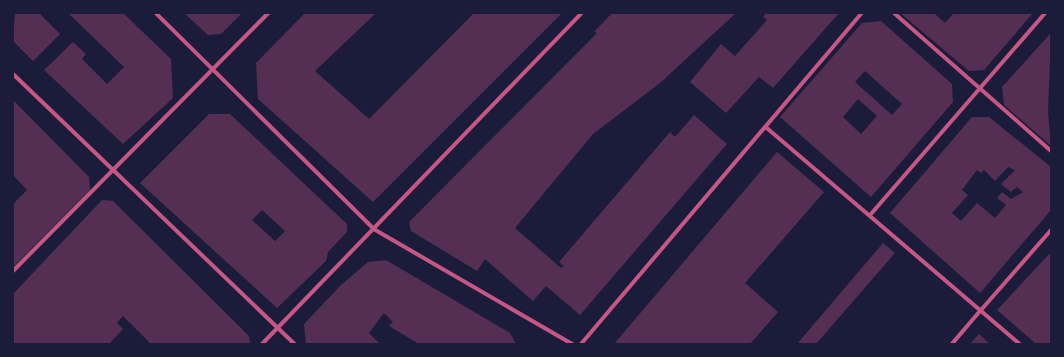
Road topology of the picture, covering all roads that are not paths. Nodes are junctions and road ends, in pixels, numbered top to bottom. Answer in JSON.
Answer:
{"nodes":[{"id":1,"x":156,"y":13,"type":"edge"},
{"id":2,"x":268,"y":13,"type":"edge"},
{"id":3,"x":582,"y":13,"type":"edge"},
{"id":4,"x":862,"y":13,"type":"edge"},
{"id":5,"x":894,"y":13,"type":"edge"},
{"id":6,"x":1045,"y":13,"type":"edge"},
{"id":7,"x":213,"y":70,"type":"junction"},
{"id":8,"x":13,"y":74,"type":"edge"},
{"id":9,"x":980,"y":88,"type":"junction"},
{"id":10,"x":766,"y":127,"type":"junction"},
{"id":11,"x":1051,"y":151,"type":"edge"},
{"id":12,"x":113,"y":170,"type":"junction"},
{"id":13,"x":871,"y":214,"type":"junction"},
{"id":14,"x":374,"y":229,"type":"junction"},
{"id":15,"x":1051,"y":230,"type":"edge"},
{"id":16,"x":13,"y":270,"type":"edge"},
{"id":17,"x":981,"y":310,"type":"junction"},
{"id":18,"x":278,"y":328,"type":"junction"},
{"id":19,"x":262,"y":344,"type":"edge"},
{"id":20,"x":295,"y":344,"type":"edge"},
{"id":21,"x":572,"y":344,"type":"edge"},
{"id":22,"x":581,"y":344,"type":"edge"},
{"id":23,"x":952,"y":344,"type":"edge"},
{"id":24,"x":1020,"y":344,"type":"edge"}],
"edges":[{"from":1,"to":7,"type":"street"},
{"from":2,"to":7,"type":"street"},
{"from":3,"to":14,"type":"street"},
{"from":4,"to":10,"type":"street"},
{"from":5,"to":9,"type":"street"},
{"from":6,"to":9,"type":"street"},
{"from":7,"to":12,"type":"street"},
{"from":7,"to":14,"type":"street"},
{"from":8,"to":12,"type":"street"},
{"from":9,"to":11,"type":"street"},
{"from":9,"to":13,"type":"street"},
{"from":10,"to":13,"type":"street"},
{"from":10,"to":22,"type":"street"},
{"from":12,"to":16,"type":"street"},
{"from":12,"to":18,"type":"street"},
{"from":13,"to":17,"type":"street"},
{"from":14,"to":18,"type":"street"},
{"from":14,"to":21,"type":"street"},
{"from":15,"to":17,"type":"street"},
{"from":17,"to":23,"type":"street"},
{"from":17,"to":24,"type":"street"},
{"from":18,"to":19,"type":"street"},
{"from":18,"to":20,"type":"street"}]}
